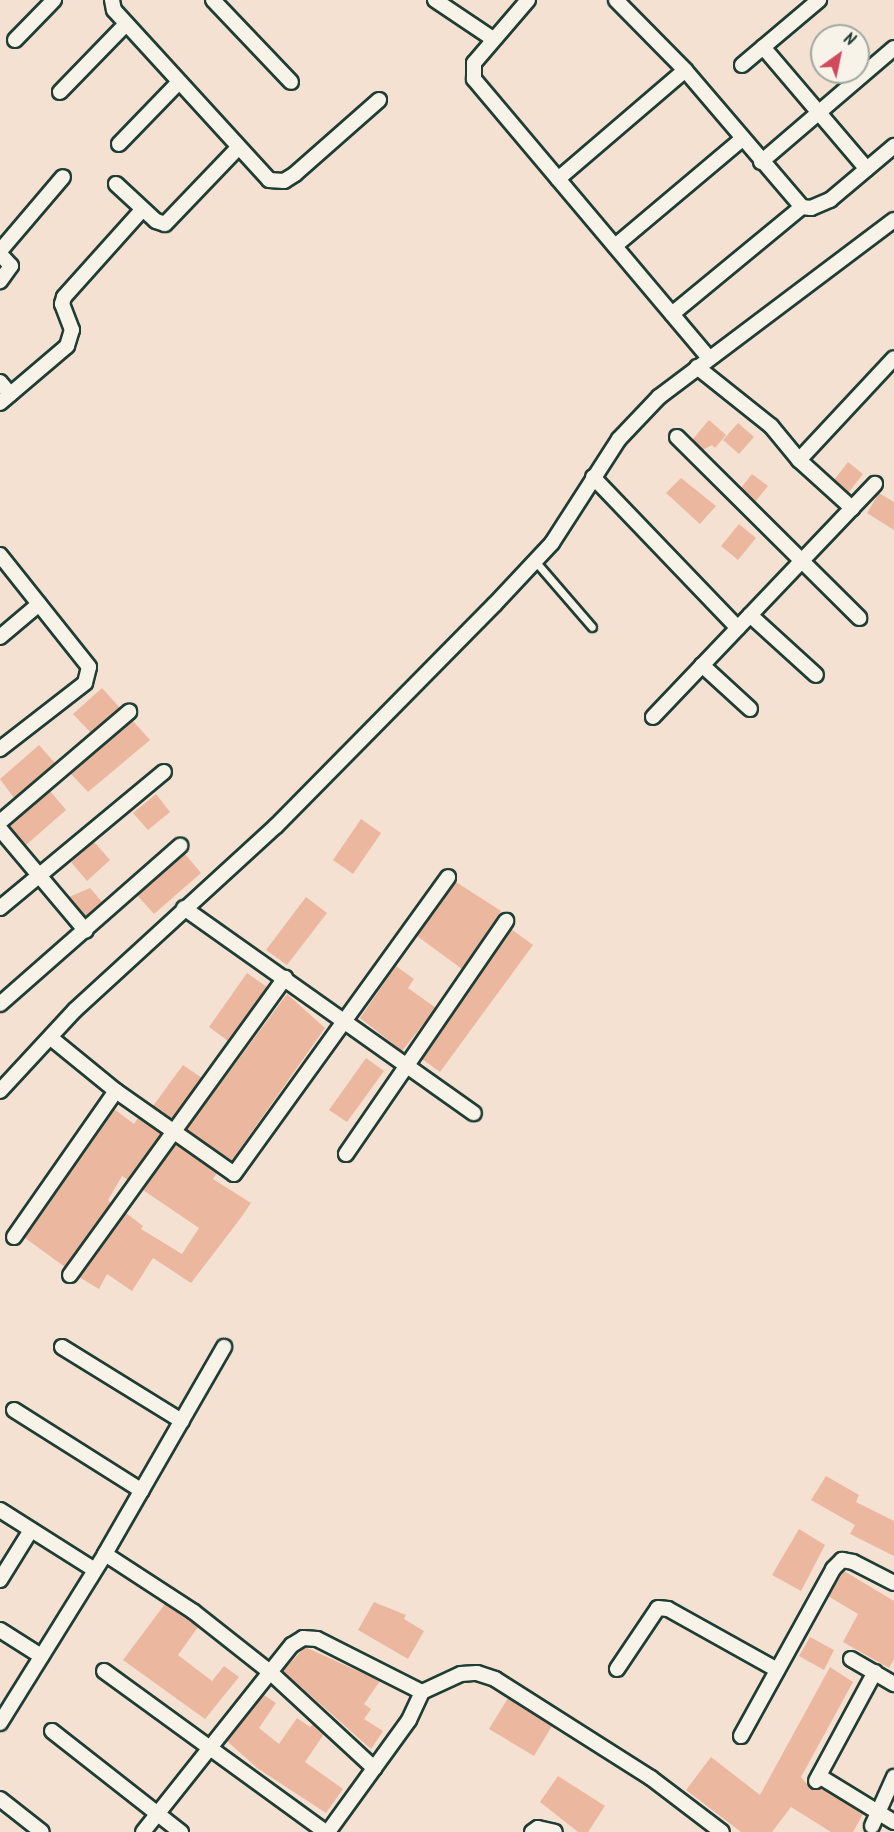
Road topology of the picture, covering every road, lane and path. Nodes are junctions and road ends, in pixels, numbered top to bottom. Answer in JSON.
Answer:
{"nodes":[{"id":1,"x":54,"y":0,"type":"edge"},
{"id":2,"x":112,"y":0,"type":"edge"},
{"id":3,"x":213,"y":0,"type":"edge"},
{"id":4,"x":435,"y":0,"type":"edge"},
{"id":5,"x":528,"y":0,"type":"edge"},
{"id":6,"x":616,"y":0,"type":"edge"},
{"id":7,"x":819,"y":0,"type":"edge"},
{"id":8,"x":126,"y":24,"type":"junction"},
{"id":9,"x":493,"y":39,"type":"junction"},
{"id":10,"x":15,"y":40,"type":"dead end"},
{"id":11,"x":763,"y":47,"type":"junction"},
{"id":12,"x":894,"y":48,"type":"edge"},
{"id":13,"x":742,"y":65,"type":"dead end"},
{"id":14,"x":685,"y":70,"type":"junction"},
{"id":15,"x":179,"y":82,"type":"junction"},
{"id":16,"x":291,"y":82,"type":"dead end"},
{"id":17,"x":60,"y":92,"type":"dead end"},
{"id":18,"x":379,"y":100,"type":"dead end"},
{"id":19,"x":818,"y":113,"type":"junction"},
{"id":20,"x":742,"y":140,"type":"junction"},
{"id":21,"x":119,"y":144,"type":"dead end"},
{"id":22,"x":894,"y":146,"type":"edge"},
{"id":23,"x":238,"y":148,"type":"junction"},
{"id":24,"x":761,"y":162,"type":"junction"},
{"id":25,"x":867,"y":169,"type":"junction"},
{"id":26,"x":63,"y":177,"type":"dead end"},
{"id":27,"x":558,"y":179,"type":"junction"},
{"id":28,"x":116,"y":184,"type":"dead end"},
{"id":29,"x":802,"y":207,"type":"junction"},
{"id":30,"x":143,"y":209,"type":"junction"},
{"id":31,"x":894,"y":220,"type":"edge"},
{"id":32,"x":615,"y":246,"type":"junction"},
{"id":33,"x":0,"y":252,"type":"edge"},
{"id":34,"x":0,"y":281,"type":"edge"},
{"id":35,"x":672,"y":314,"type":"junction"},
{"id":36,"x":709,"y":358,"type":"junction"},
{"id":37,"x":894,"y":358,"type":"edge"},
{"id":38,"x":697,"y":367,"type":"junction"},
{"id":39,"x":0,"y":382,"type":"edge"},
{"id":40,"x":5,"y":398,"type":"edge"},
{"id":41,"x":677,"y":437,"type":"dead end"},
{"id":42,"x":799,"y":460,"type":"junction"},
{"id":43,"x":593,"y":477,"type":"junction"},
{"id":44,"x":875,"y":484,"type":"dead end"},
{"id":45,"x":852,"y":508,"type":"junction"},
{"id":46,"x":0,"y":555,"type":"edge"},
{"id":47,"x":535,"y":561,"type":"junction"},
{"id":48,"x":800,"y":563,"type":"junction"},
{"id":49,"x":39,"y":604,"type":"junction"},
{"id":50,"x":750,"y":615,"type":"junction"},
{"id":51,"x":859,"y":618,"type":"dead end"},
{"id":52,"x":592,"y":627,"type":"dead end"},
{"id":53,"x":738,"y":628,"type":"junction"},
{"id":54,"x":0,"y":637,"type":"edge"},
{"id":55,"x":702,"y":665,"type":"junction"},
{"id":56,"x":816,"y":675,"type":"dead end"},
{"id":57,"x":750,"y":709,"type":"dead end"},
{"id":58,"x":129,"y":712,"type":"dead end"},
{"id":59,"x":653,"y":717,"type":"dead end"},
{"id":60,"x":0,"y":749,"type":"edge"},
{"id":61,"x":164,"y":772,"type":"dead end"},
{"id":62,"x":0,"y":822,"type":"edge"},
{"id":63,"x":0,"y":829,"type":"edge"},
{"id":64,"x":180,"y":846,"type":"dead end"},
{"id":65,"x":39,"y":875,"type":"junction"},
{"id":66,"x":448,"y":877,"type":"dead end"},
{"id":67,"x":0,"y":908,"type":"edge"},
{"id":68,"x":184,"y":908,"type":"junction"},
{"id":69,"x":506,"y":921,"type":"dead end"},
{"id":70,"x":86,"y":931,"type":"junction"},
{"id":71,"x":285,"y":978,"type":"junction"},
{"id":72,"x":0,"y":1004,"type":"edge"},
{"id":73,"x":347,"y":1022,"type":"junction"},
{"id":74,"x":51,"y":1038,"type":"junction"},
{"id":75,"x":408,"y":1066,"type":"junction"},
{"id":76,"x":0,"y":1091,"type":"edge"},
{"id":77,"x":116,"y":1091,"type":"junction"},
{"id":78,"x":474,"y":1113,"type":"dead end"},
{"id":79,"x":175,"y":1134,"type":"junction"},
{"id":80,"x":346,"y":1154,"type":"dead end"},
{"id":81,"x":14,"y":1237,"type":"dead end"},
{"id":82,"x":70,"y":1275,"type":"dead end"},
{"id":83,"x":62,"y":1347,"type":"dead end"},
{"id":84,"x":224,"y":1347,"type":"dead end"},
{"id":85,"x":14,"y":1410,"type":"dead end"},
{"id":86,"x":182,"y":1421,"type":"junction"},
{"id":87,"x":142,"y":1491,"type":"junction"},
{"id":88,"x":0,"y":1510,"type":"edge"},
{"id":89,"x":31,"y":1530,"type":"junction"},
{"id":90,"x":105,"y":1554,"type":"junction"},
{"id":91,"x":96,"y":1570,"type":"junction"},
{"id":92,"x":0,"y":1580,"type":"edge"},
{"id":93,"x":894,"y":1583,"type":"edge"},
{"id":94,"x":0,"y":1630,"type":"edge"},
{"id":95,"x":41,"y":1656,"type":"junction"},
{"id":96,"x":851,"y":1659,"type":"dead end"},
{"id":97,"x":617,"y":1669,"type":"dead end"},
{"id":98,"x":104,"y":1671,"type":"dead end"},
{"id":99,"x":777,"y":1671,"type":"junction"},
{"id":100,"x":270,"y":1672,"type":"junction"},
{"id":101,"x":875,"y":1672,"type":"junction"},
{"id":102,"x":894,"y":1684,"type":"edge"},
{"id":103,"x":422,"y":1692,"type":"junction"},
{"id":104,"x":0,"y":1723,"type":"edge"},
{"id":105,"x":52,"y":1731,"type":"dead end"},
{"id":106,"x":741,"y":1736,"type":"dead end"},
{"id":107,"x":211,"y":1748,"type":"junction"},
{"id":108,"x":374,"y":1768,"type":"junction"},
{"id":109,"x":894,"y":1777,"type":"edge"},
{"id":110,"x":0,"y":1799,"type":"edge"},
{"id":111,"x":879,"y":1810,"type":"junction"},
{"id":112,"x":157,"y":1814,"type":"junction"},
{"id":113,"x":894,"y":1821,"type":"edge"},
{"id":114,"x":872,"y":1826,"type":"dead end"},
{"id":115,"x":42,"y":1832,"type":"edge"},
{"id":116,"x":143,"y":1832,"type":"edge"},
{"id":117,"x":181,"y":1832,"type":"edge"},
{"id":118,"x":327,"y":1832,"type":"edge"},
{"id":119,"x":532,"y":1832,"type":"edge"},
{"id":120,"x":555,"y":1832,"type":"edge"},
{"id":121,"x":722,"y":1832,"type":"edge"}],
"edges":[{"from":1,"to":10,"type":"street"},
{"from":2,"to":8,"type":"street"},
{"from":3,"to":16,"type":"street"},
{"from":4,"to":9,"type":"street"},
{"from":5,"to":9,"type":"street"},
{"from":6,"to":14,"type":"street"},
{"from":7,"to":11,"type":"street"},
{"from":8,"to":15,"type":"street"},
{"from":8,"to":17,"type":"street"},
{"from":9,"to":27,"type":"street"},
{"from":11,"to":13,"type":"street"},
{"from":11,"to":19,"type":"street"},
{"from":12,"to":19,"type":"street"},
{"from":14,"to":20,"type":"street"},
{"from":14,"to":27,"type":"street"},
{"from":15,"to":21,"type":"street"},
{"from":15,"to":23,"type":"street"},
{"from":18,"to":23,"type":"street"},
{"from":19,"to":24,"type":"street"},
{"from":19,"to":25,"type":"street"},
{"from":20,"to":24,"type":"street"},
{"from":20,"to":32,"type":"street"},
{"from":22,"to":25,"type":"street"},
{"from":23,"to":30,"type":"street"},
{"from":24,"to":29,"type":"street"},
{"from":25,"to":29,"type":"street"},
{"from":26,"to":33,"type":"street"},
{"from":27,"to":32,"type":"street"},
{"from":28,"to":30,"type":"street"},
{"from":29,"to":35,"type":"street"},
{"from":30,"to":40,"type":"street"},
{"from":31,"to":36,"type":"street"},
{"from":32,"to":35,"type":"street"},
{"from":33,"to":34,"type":"street"},
{"from":35,"to":36,"type":"street"},
{"from":36,"to":38,"type":"street"},
{"from":37,"to":42,"type":"street"},
{"from":38,"to":42,"type":"street"},
{"from":38,"to":43,"type":"street"},
{"from":39,"to":40,"type":"street"},
{"from":41,"to":48,"type":"street"},
{"from":42,"to":45,"type":"street"},
{"from":43,"to":47,"type":"street"},
{"from":43,"to":53,"type":"street"},
{"from":44,"to":45,"type":"street"},
{"from":45,"to":48,"type":"street"},
{"from":46,"to":49,"type":"street"},
{"from":47,"to":52,"type":"lane"},
{"from":47,"to":68,"type":"street"},
{"from":48,"to":50,"type":"street"},
{"from":48,"to":51,"type":"street"},
{"from":49,"to":54,"type":"street"},
{"from":49,"to":60,"type":"street"},
{"from":50,"to":53,"type":"street"},
{"from":50,"to":56,"type":"street"},
{"from":53,"to":55,"type":"street"},
{"from":55,"to":57,"type":"street"},
{"from":55,"to":59,"type":"street"},
{"from":58,"to":62,"type":"street"},
{"from":61,"to":65,"type":"street"},
{"from":63,"to":65,"type":"street"},
{"from":64,"to":70,"type":"street"},
{"from":65,"to":67,"type":"street"},
{"from":65,"to":70,"type":"street"},
{"from":66,"to":73,"type":"street"},
{"from":68,"to":71,"type":"street"},
{"from":68,"to":74,"type":"street"},
{"from":69,"to":75,"type":"street"},
{"from":70,"to":72,"type":"street"},
{"from":71,"to":73,"type":"street"},
{"from":71,"to":79,"type":"street"},
{"from":73,"to":75,"type":"street"},
{"from":73,"to":79,"type":"street"},
{"from":74,"to":76,"type":"street"},
{"from":74,"to":77,"type":"street"},
{"from":75,"to":78,"type":"street"},
{"from":75,"to":80,"type":"street"},
{"from":77,"to":79,"type":"street"},
{"from":77,"to":81,"type":"street"},
{"from":79,"to":82,"type":"street"},
{"from":83,"to":86,"type":"street"},
{"from":84,"to":86,"type":"street"},
{"from":85,"to":87,"type":"street"},
{"from":86,"to":87,"type":"street"},
{"from":87,"to":90,"type":"street"},
{"from":88,"to":89,"type":"street"},
{"from":89,"to":91,"type":"street"},
{"from":89,"to":92,"type":"street"},
{"from":90,"to":91,"type":"street"},
{"from":90,"to":100,"type":"street"},
{"from":91,"to":95,"type":"street"},
{"from":93,"to":99,"type":"street"},
{"from":94,"to":95,"type":"street"},
{"from":95,"to":104,"type":"street"},
{"from":96,"to":101,"type":"street"},
{"from":97,"to":99,"type":"street"},
{"from":98,"to":107,"type":"street"},
{"from":99,"to":106,"type":"street"},
{"from":100,"to":103,"type":"street"},
{"from":100,"to":107,"type":"street"},
{"from":100,"to":108,"type":"street"},
{"from":101,"to":102,"type":"street"},
{"from":101,"to":111,"type":"street"},
{"from":103,"to":108,"type":"street"},
{"from":103,"to":121,"type":"street"},
{"from":105,"to":112,"type":"street"},
{"from":107,"to":112,"type":"street"},
{"from":107,"to":118,"type":"street"},
{"from":108,"to":118,"type":"street"},
{"from":109,"to":111,"type":"street"},
{"from":110,"to":115,"type":"street"},
{"from":111,"to":113,"type":"street"},
{"from":111,"to":114,"type":"street"},
{"from":112,"to":116,"type":"street"},
{"from":112,"to":117,"type":"street"},
{"from":119,"to":120,"type":"street"}]}
